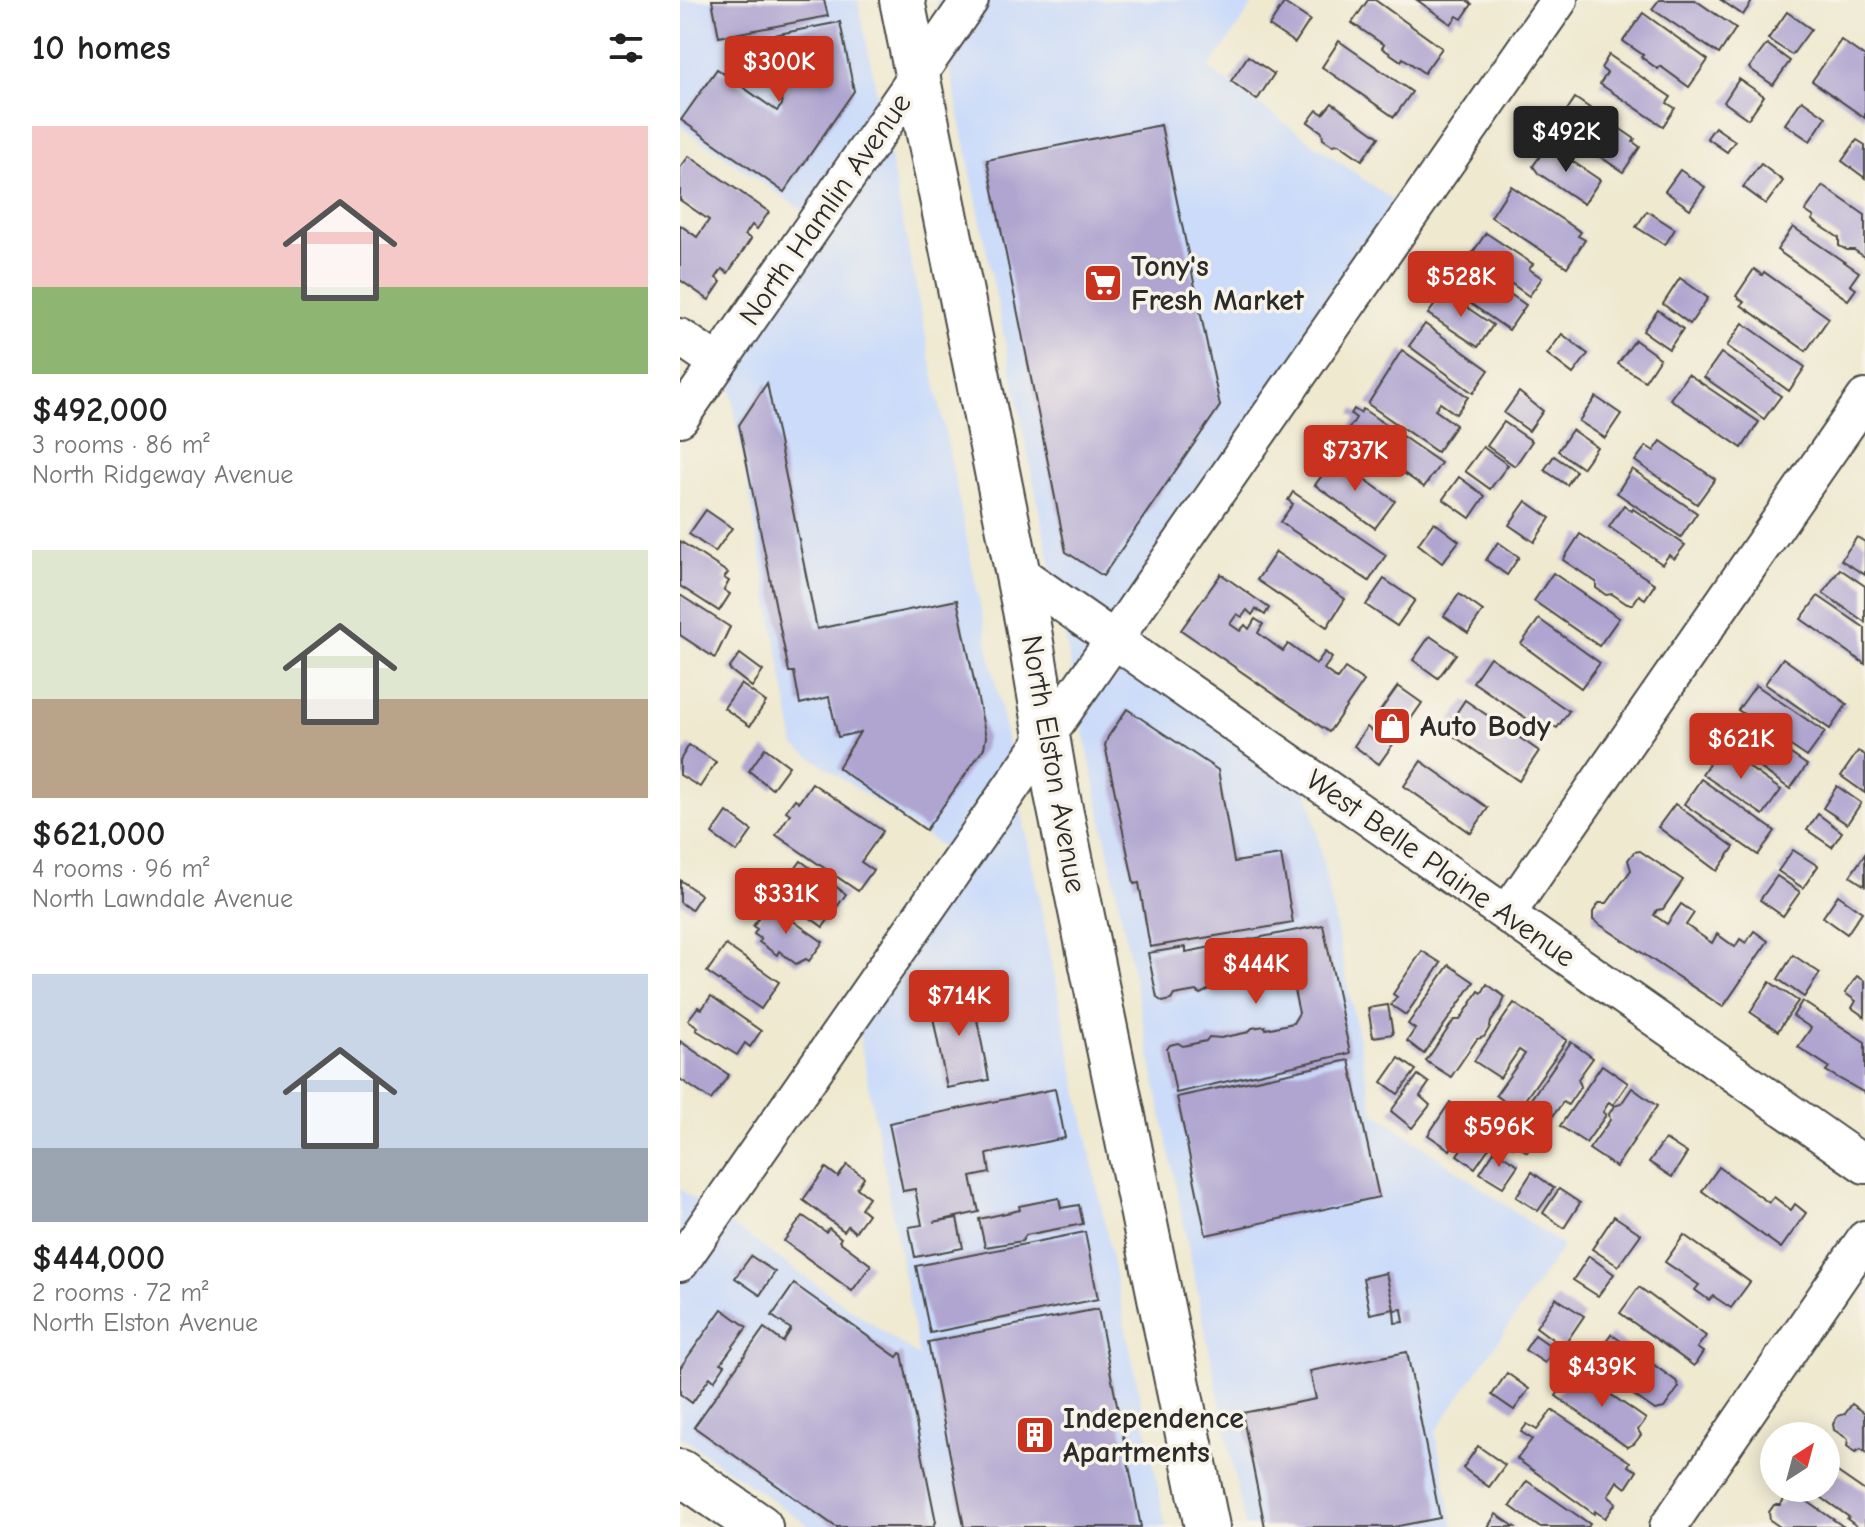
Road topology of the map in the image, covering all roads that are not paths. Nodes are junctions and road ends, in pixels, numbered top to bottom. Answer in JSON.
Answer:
{"nodes":[{"id":1,"x":902,"y":0,"type":"edge"},
{"id":2,"x":970,"y":0,"type":"edge"},
{"id":3,"x":1559,"y":0,"type":"edge"},
{"id":4,"x":916,"y":77,"type":"junction"},
{"id":5,"x":680,"y":337,"type":"edge"},
{"id":6,"x":718,"y":363,"type":"junction"},
{"id":7,"x":1865,"y":398,"type":"edge"},
{"id":8,"x":680,"y":418,"type":"edge"},
{"id":9,"x":1016,"y":571,"type":"junction"},
{"id":10,"x":1114,"y":640,"type":"junction"},
{"id":11,"x":1047,"y":736,"type":"junction"},
{"id":12,"x":1507,"y":914,"type":"junction"},
{"id":13,"x":1865,"y":1165,"type":"edge"},
{"id":14,"x":1865,"y":1239,"type":"edge"},
{"id":15,"x":680,"y":1263,"type":"edge"},
{"id":16,"x":680,"y":1472,"type":"edge"},
{"id":17,"x":760,"y":1527,"type":"edge"},
{"id":18,"x":1207,"y":1527,"type":"edge"},
{"id":19,"x":1668,"y":1527,"type":"edge"}],
"edges":[{"from":1,"to":4,"type":"main road","name":"North Elston Avenue"},
{"from":2,"to":4,"type":"street","name":"North Hamlin Avenue"},
{"from":3,"to":10,"type":"street"},
{"from":4,"to":6,"type":"street","name":"North Hamlin Avenue"},
{"from":4,"to":9,"type":"main road","name":"North Elston Avenue"},
{"from":5,"to":6,"type":"street"},
{"from":6,"to":8,"type":"street","name":"North Hamlin Avenue"},
{"from":7,"to":12,"type":"street"},
{"from":9,"to":10,"type":"street","name":"West Belle Plaine Avenue"},
{"from":9,"to":11,"type":"main road","name":"North Elston Avenue"},
{"from":10,"to":11,"type":"street"},
{"from":10,"to":12,"type":"street","name":"West Belle Plaine Avenue"},
{"from":11,"to":15,"type":"street"},
{"from":11,"to":18,"type":"main road","name":"North Elston Avenue"},
{"from":12,"to":13,"type":"street","name":"West Belle Plaine Avenue"},
{"from":14,"to":19,"type":"street"},
{"from":16,"to":17,"type":"main road"}]}
